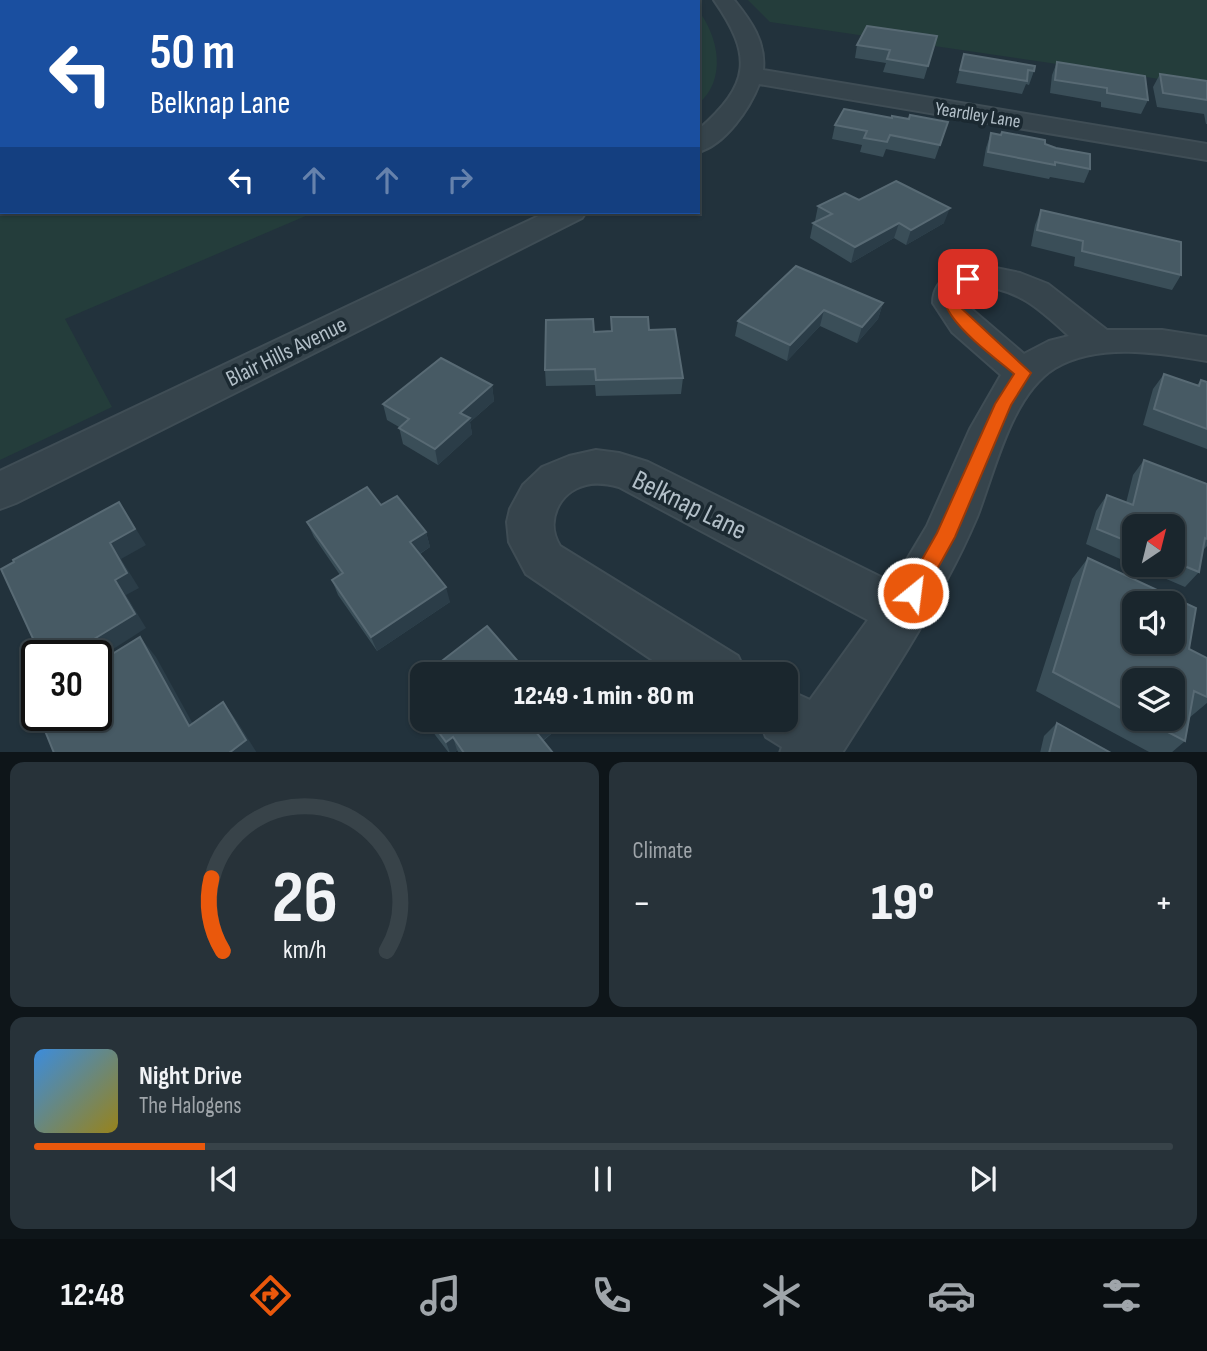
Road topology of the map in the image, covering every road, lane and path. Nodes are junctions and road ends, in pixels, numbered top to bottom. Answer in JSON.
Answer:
{"nodes":[{"id":1,"x":724,"y":0,"type":"edge"},
{"id":2,"x":750,"y":75,"type":"junction"},
{"id":3,"x":700,"y":142,"type":"edge"},
{"id":4,"x":1207,"y":152,"type":"edge"},
{"id":5,"x":567,"y":214,"type":"edge"},
{"id":6,"x":1099,"y":342,"type":"junction"},
{"id":7,"x":1207,"y":349,"type":"edge"},
{"id":8,"x":1023,"y":373,"type":"junction"},
{"id":9,"x":0,"y":491,"type":"edge"},
{"id":10,"x":902,"y":612,"type":"junction"},
{"id":11,"x":700,"y":662,"type":"edge"},
{"id":12,"x":804,"y":736,"type":"edge"}],
"edges":[{"from":1,"to":2,"type":"street"},
{"from":2,"to":3,"type":"street"},
{"from":2,"to":4,"type":"street","name":"Yeardley Lane"},
{"from":5,"to":9,"type":"street","name":"Blair Hills Avenue"},
{"from":6,"to":7,"type":"street"},
{"from":6,"to":8,"type":"street"},
{"from":6,"to":8,"type":"street"},
{"from":8,"to":10,"type":"street"},
{"from":10,"to":11,"type":"street","name":"Belknap Lane"},
{"from":10,"to":12,"type":"street"}]}
